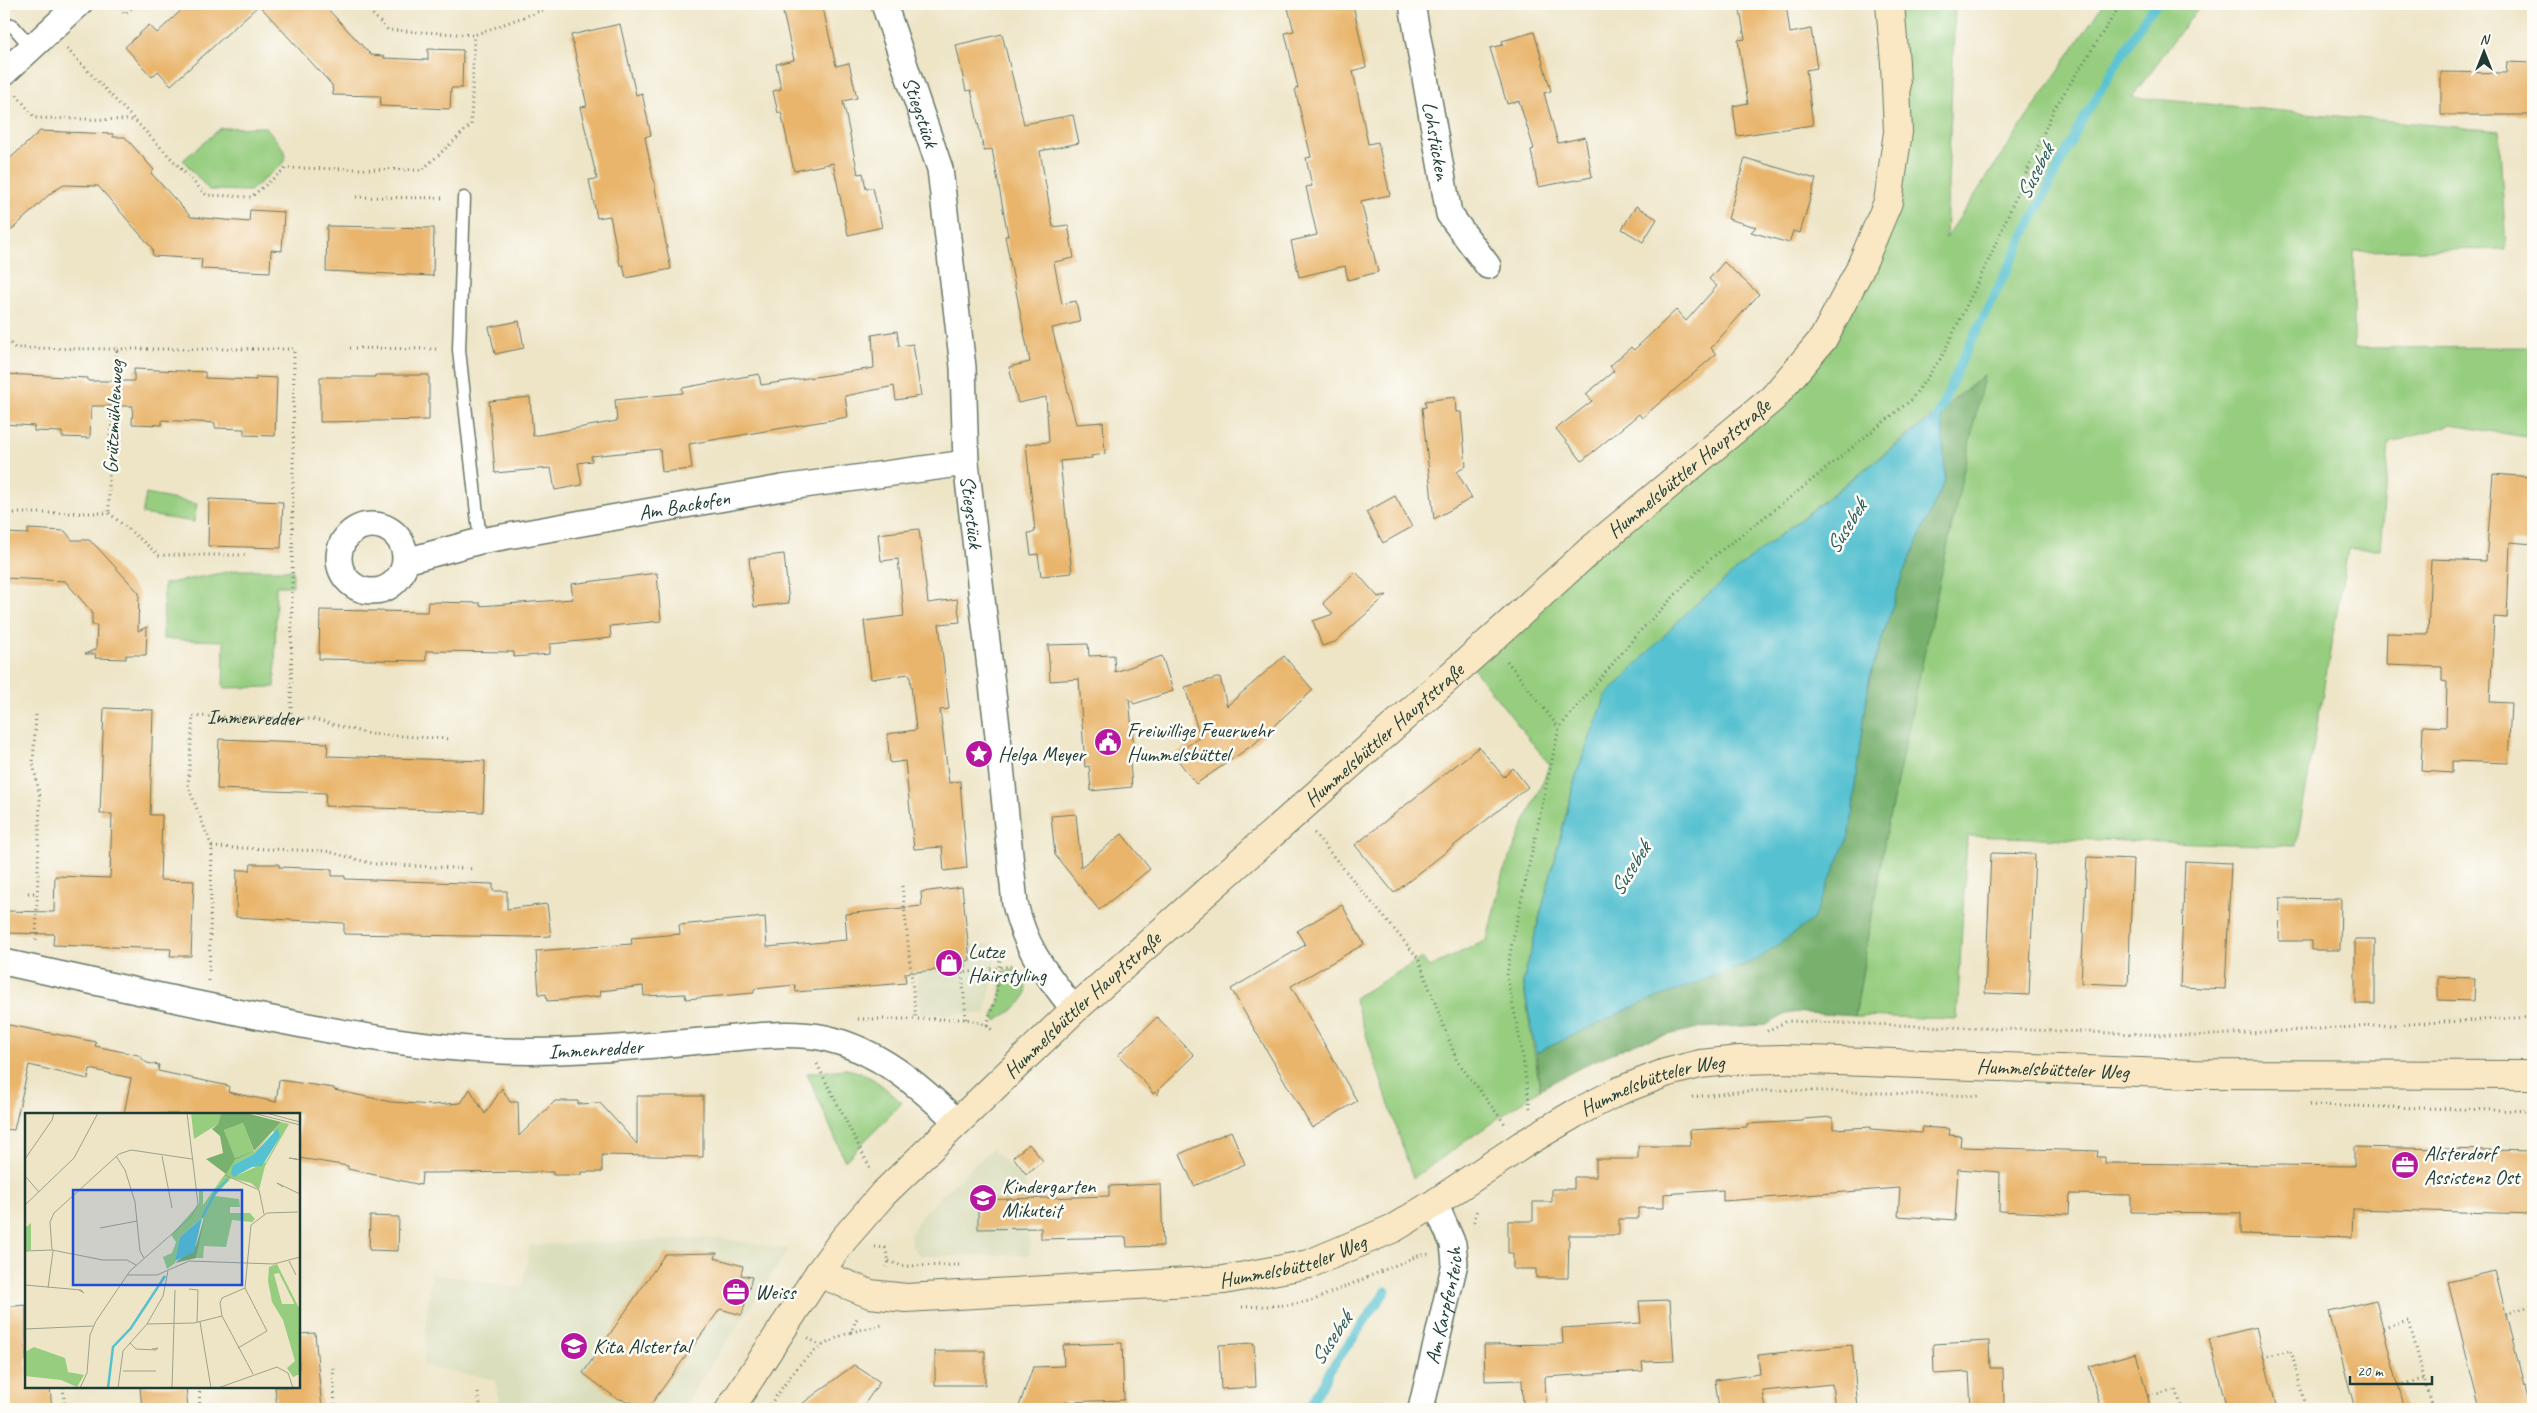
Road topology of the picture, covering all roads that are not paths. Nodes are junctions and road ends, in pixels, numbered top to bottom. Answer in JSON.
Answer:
{"nodes":[{"id":1,"x":79,"y":4,"type":"edge"},
{"id":2,"x":884,"y":4,"type":"edge"},
{"id":3,"x":1412,"y":4,"type":"edge"},
{"id":4,"x":1890,"y":4,"type":"edge"},
{"id":5,"x":12,"y":25,"type":"dead end"},
{"id":6,"x":31,"y":47,"type":"junction"},
{"id":7,"x":9,"y":81,"type":"edge"},
{"id":8,"x":464,"y":198,"type":"road end"},
{"id":9,"x":1488,"y":266,"type":"dead end"},
{"id":10,"x":966,"y":462,"type":"junction"},
{"id":11,"x":480,"y":541,"type":"junction"},
{"id":12,"x":406,"y":561,"type":"dead end"},
{"id":13,"x":4,"y":962,"type":"edge"},
{"id":14,"x":1074,"y":1010,"type":"junction"},
{"id":15,"x":2533,"y":1075,"type":"edge"},
{"id":16,"x":957,"y":1122,"type":"junction"},
{"id":17,"x":1435,"y":1204,"type":"junction"},
{"id":18,"x":819,"y":1273,"type":"junction"},
{"id":19,"x":730,"y":1409,"type":"edge"},
{"id":20,"x":1421,"y":1409,"type":"edge"}],
"edges":[{"from":1,"to":6,"type":"street"},
{"from":2,"to":10,"type":"street","name":"Stiegstück"},
{"from":3,"to":9,"type":"street","name":"Lohstücken"},
{"from":4,"to":14,"type":"main road","name":"Hummelsbüttler Hauptstraße"},
{"from":5,"to":6,"type":"lane"},
{"from":6,"to":7,"type":"street"},
{"from":8,"to":11,"type":"lane"},
{"from":10,"to":11,"type":"street","name":"Am Backofen"},
{"from":10,"to":14,"type":"street","name":"Stiegstück"},
{"from":11,"to":12,"type":"street","name":"Am Backofen"},
{"from":13,"to":16,"type":"street","name":"Immenredder"},
{"from":14,"to":16,"type":"main road","name":"Hummelsbüttler Hauptstraße"},
{"from":15,"to":17,"type":"main road","name":"Hummelsbütteler Weg"},
{"from":16,"to":18,"type":"main road","name":"Hummelsbüttler Hauptstraße"},
{"from":17,"to":18,"type":"main road","name":"Hummelsbütteler Weg"},
{"from":17,"to":20,"type":"street","name":"Am Karpfenteich"},
{"from":18,"to":19,"type":"main road","name":"Hummelsbüttler Hauptstraße"}]}
